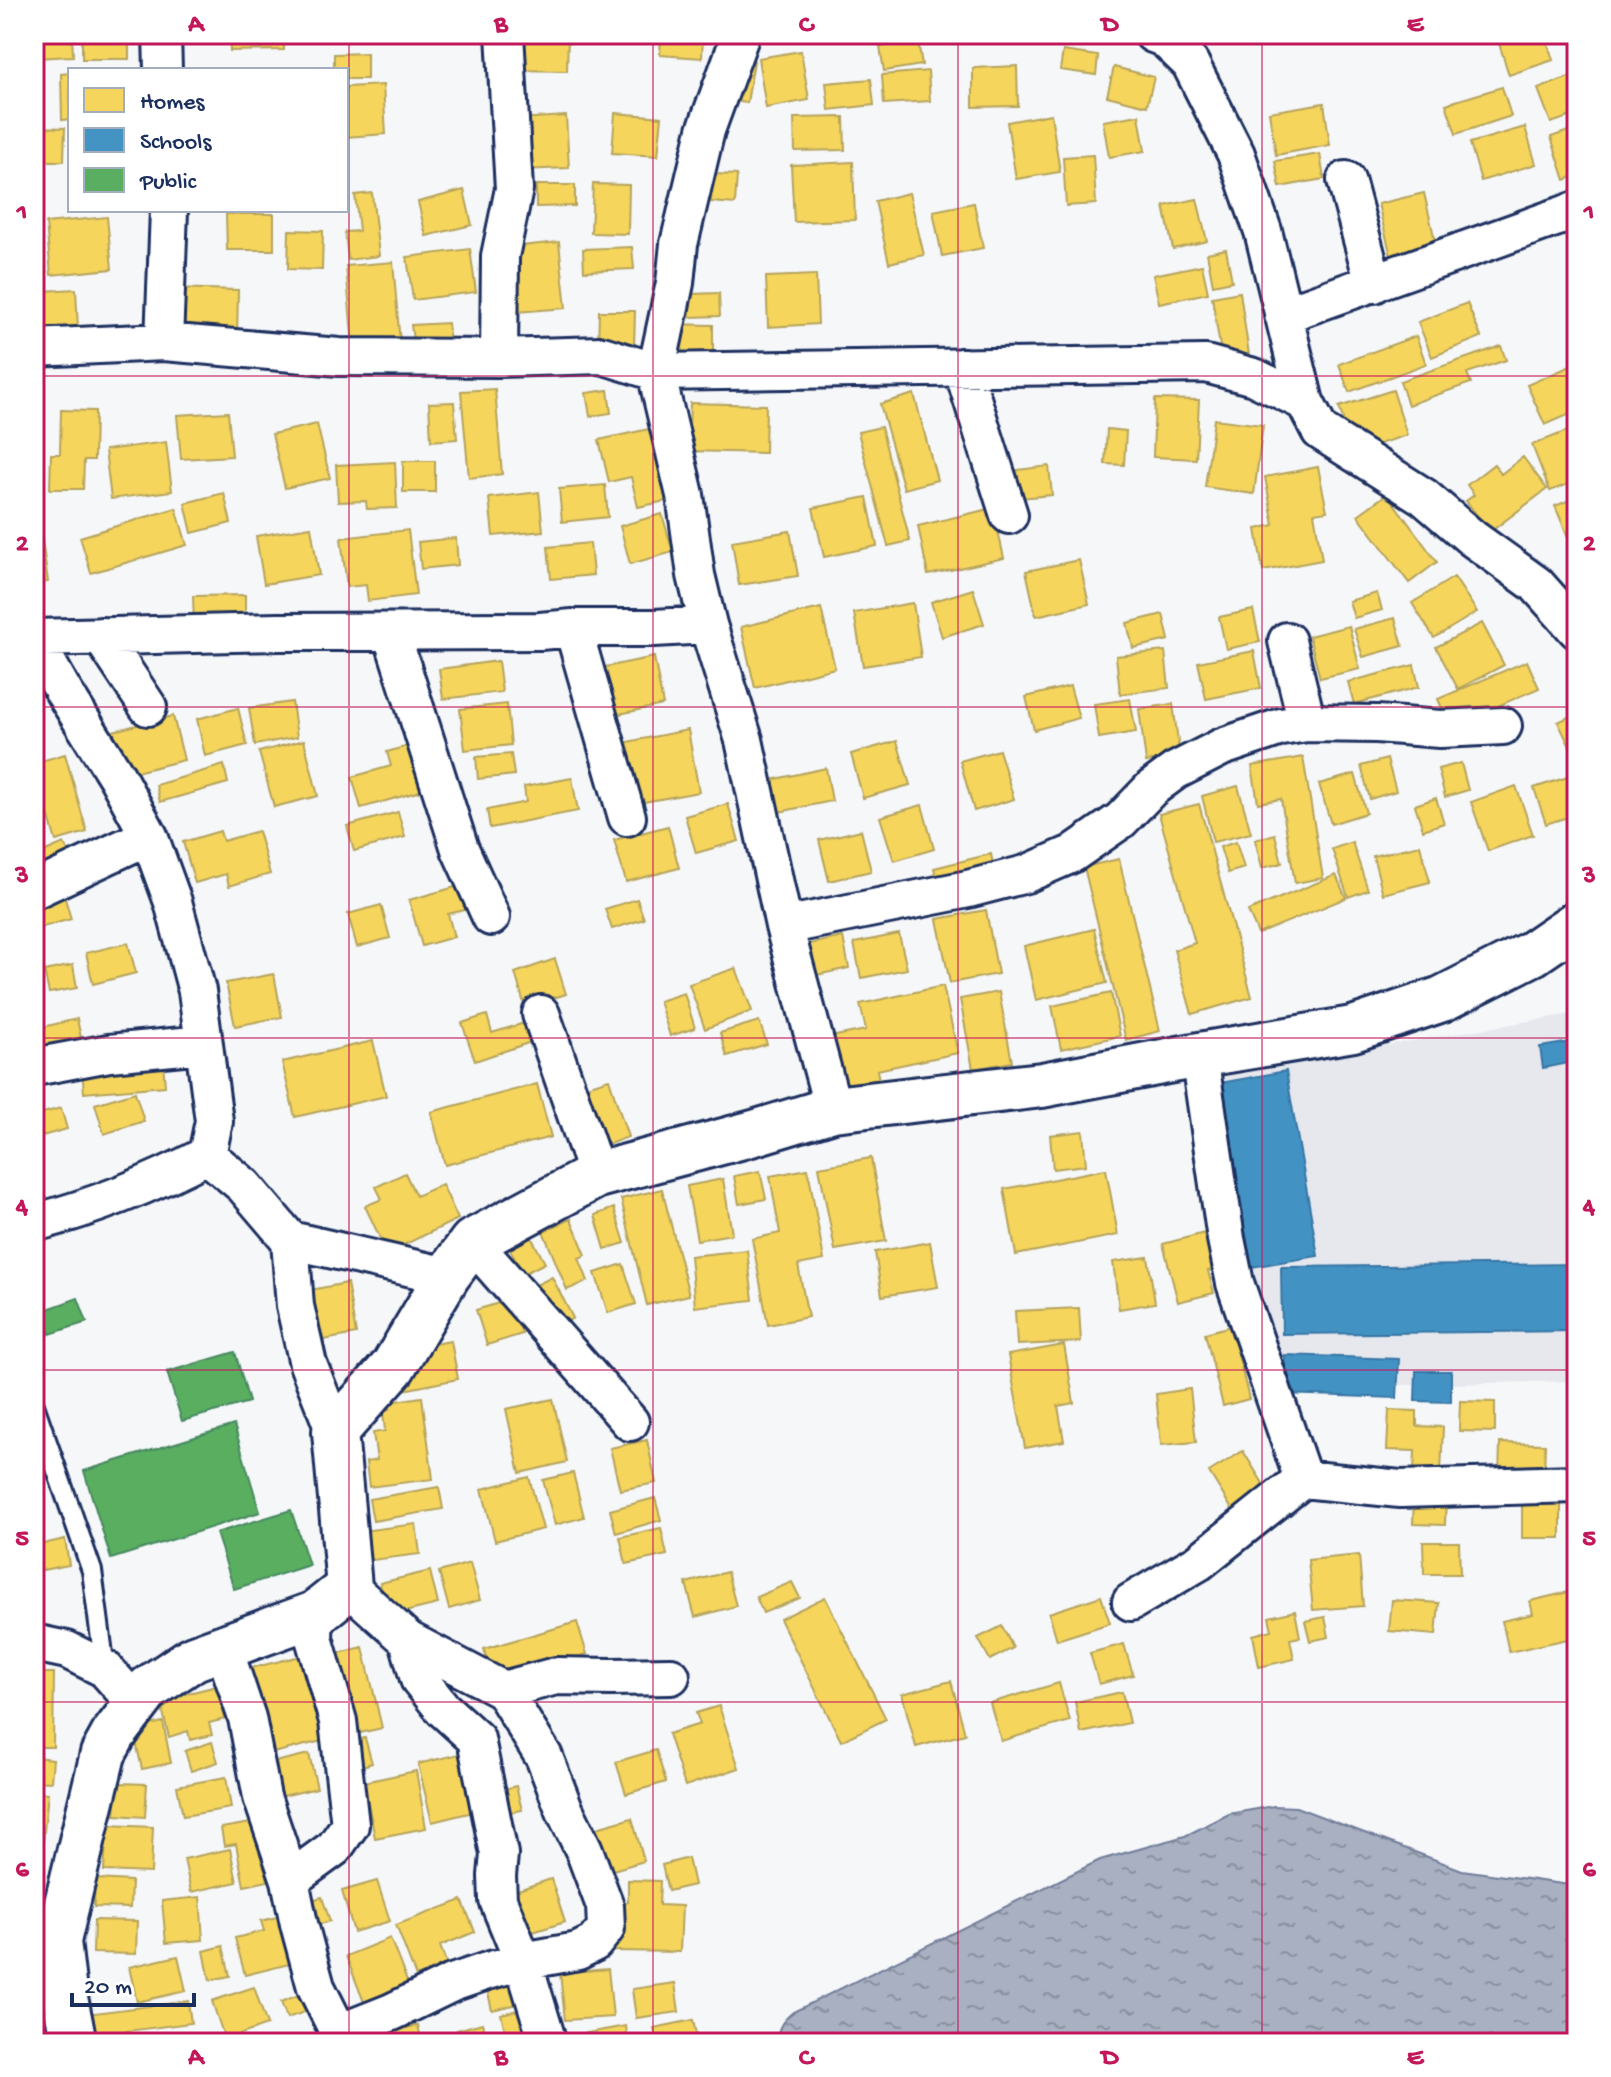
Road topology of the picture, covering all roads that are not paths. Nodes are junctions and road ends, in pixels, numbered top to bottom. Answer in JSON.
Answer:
{"nodes":[{"id":1,"x":162,"y":34,"type":"edge"},
{"id":2,"x":505,"y":34,"type":"edge"},
{"id":3,"x":741,"y":34,"type":"edge"},
{"id":4,"x":1153,"y":34,"type":"edge"},
{"id":5,"x":163,"y":68,"type":"edge"},
{"id":6,"x":1346,"y":180,"type":"dead end"},
{"id":7,"x":1577,"y":210,"type":"edge"},
{"id":8,"x":169,"y":212,"type":"edge"},
{"id":9,"x":1374,"y":284,"type":"junction"},
{"id":10,"x":1283,"y":315,"type":"junction"},
{"id":11,"x":34,"y":330,"type":"edge"},
{"id":12,"x":164,"y":342,"type":"junction"},
{"id":13,"x":34,"y":348,"type":"edge"},
{"id":14,"x":499,"y":358,"type":"junction"},
{"id":15,"x":962,"y":367,"type":"junction"},
{"id":16,"x":656,"y":372,"type":"junction"},
{"id":17,"x":1305,"y":402,"type":"junction"},
{"id":18,"x":1009,"y":515,"type":"dead end"},
{"id":19,"x":708,"y":625,"type":"junction"},
{"id":20,"x":573,"y":628,"type":"junction"},
{"id":21,"x":1577,"y":630,"type":"edge"},
{"id":22,"x":391,"y":632,"type":"junction"},
{"id":23,"x":101,"y":636,"type":"junction"},
{"id":24,"x":34,"y":638,"type":"edge"},
{"id":25,"x":1287,"y":641,"type":"dead end"},
{"id":26,"x":148,"y":707,"type":"dead end"},
{"id":27,"x":1307,"y":723,"type":"junction"},
{"id":28,"x":1503,"y":726,"type":"dead end"},
{"id":29,"x":627,"y":817,"type":"dead end"},
{"id":30,"x":149,"y":836,"type":"junction"},
{"id":31,"x":34,"y":890,"type":"edge"},
{"id":32,"x":491,"y":917,"type":"dead end"},
{"id":33,"x":1577,"y":923,"type":"edge"},
{"id":34,"x":784,"y":926,"type":"junction"},
{"id":35,"x":541,"y":1014,"type":"dead end"},
{"id":36,"x":204,"y":1044,"type":"junction"},
{"id":37,"x":1199,"y":1055,"type":"junction"},
{"id":38,"x":34,"y":1067,"type":"edge"},
{"id":39,"x":833,"y":1109,"type":"junction"},
{"id":40,"x":207,"y":1155,"type":"junction"},
{"id":41,"x":597,"y":1175,"type":"junction"},
{"id":42,"x":34,"y":1223,"type":"edge"},
{"id":43,"x":290,"y":1240,"type":"junction"},
{"id":44,"x":459,"y":1259,"type":"junction"},
{"id":45,"x":34,"y":1405,"type":"edge"},
{"id":46,"x":630,"y":1422,"type":"dead end"},
{"id":47,"x":335,"y":1432,"type":"junction"},
{"id":48,"x":1303,"y":1479,"type":"junction"},
{"id":49,"x":1577,"y":1484,"type":"edge"},
{"id":50,"x":349,"y":1587,"type":"junction"},
{"id":51,"x":1131,"y":1602,"type":"dead end"},
{"id":52,"x":315,"y":1614,"type":"junction"},
{"id":53,"x":408,"y":1640,"type":"junction"},
{"id":54,"x":34,"y":1643,"type":"edge"},
{"id":55,"x":223,"y":1646,"type":"junction"},
{"id":56,"x":105,"y":1669,"type":"junction"},
{"id":57,"x":671,"y":1676,"type":"dead end"},
{"id":58,"x":503,"y":1690,"type":"junction"},
{"id":59,"x":137,"y":1705,"type":"junction"},
{"id":60,"x":290,"y":1880,"type":"junction"},
{"id":61,"x":46,"y":1940,"type":"edge"},
{"id":62,"x":523,"y":1961,"type":"junction"},
{"id":63,"x":342,"y":2038,"type":"edge"},
{"id":64,"x":74,"y":2043,"type":"edge"},
{"id":65,"x":548,"y":2043,"type":"edge"}],
"edges":[{"from":1,"to":5,"type":"street"},
{"from":2,"to":14,"type":"street"},
{"from":3,"to":16,"type":"street"},
{"from":4,"to":10,"type":"street"},
{"from":6,"to":9,"type":"street"},
{"from":7,"to":9,"type":"street"},
{"from":8,"to":12,"type":"street"},
{"from":9,"to":10,"type":"street"},
{"from":10,"to":17,"type":"street"},
{"from":11,"to":13,"type":"street"},
{"from":12,"to":13,"type":"street"},
{"from":12,"to":14,"type":"street"},
{"from":14,"to":16,"type":"street"},
{"from":15,"to":16,"type":"street"},
{"from":15,"to":17,"type":"street"},
{"from":15,"to":18,"type":"street"},
{"from":16,"to":19,"type":"street"},
{"from":17,"to":21,"type":"street"},
{"from":19,"to":20,"type":"street"},
{"from":19,"to":34,"type":"street"},
{"from":20,"to":22,"type":"street"},
{"from":20,"to":29,"type":"street"},
{"from":22,"to":23,"type":"street"},
{"from":22,"to":32,"type":"street"},
{"from":23,"to":24,"type":"street"},
{"from":23,"to":26,"type":"street"},
{"from":24,"to":30,"type":"street"},
{"from":25,"to":27,"type":"street"},
{"from":27,"to":28,"type":"street"},
{"from":27,"to":34,"type":"street"},
{"from":30,"to":31,"type":"street"},
{"from":30,"to":36,"type":"street"},
{"from":33,"to":37,"type":"street"},
{"from":34,"to":39,"type":"street"},
{"from":35,"to":41,"type":"street"},
{"from":36,"to":38,"type":"street"},
{"from":36,"to":40,"type":"street"},
{"from":37,"to":39,"type":"street"},
{"from":37,"to":48,"type":"street"},
{"from":39,"to":41,"type":"street"},
{"from":40,"to":42,"type":"street"},
{"from":40,"to":43,"type":"street"},
{"from":41,"to":44,"type":"street"},
{"from":43,"to":44,"type":"street"},
{"from":43,"to":47,"type":"street"},
{"from":44,"to":46,"type":"street"},
{"from":44,"to":47,"type":"street"},
{"from":45,"to":56,"type":"lane"},
{"from":47,"to":50,"type":"street"},
{"from":48,"to":49,"type":"street"},
{"from":48,"to":51,"type":"street"},
{"from":50,"to":52,"type":"street"},
{"from":50,"to":53,"type":"street"},
{"from":52,"to":55,"type":"street"},
{"from":52,"to":60,"type":"street"},
{"from":53,"to":58,"type":"street"},
{"from":53,"to":62,"type":"street"},
{"from":54,"to":56,"type":"street"},
{"from":55,"to":59,"type":"street"},
{"from":55,"to":60,"type":"street"},
{"from":56,"to":59,"type":"street"},
{"from":57,"to":58,"type":"street"},
{"from":58,"to":62,"type":"street"},
{"from":59,"to":61,"type":"street"},
{"from":60,"to":63,"type":"street"},
{"from":61,"to":64,"type":"street"},
{"from":62,"to":63,"type":"street"},
{"from":62,"to":65,"type":"street"}]}
